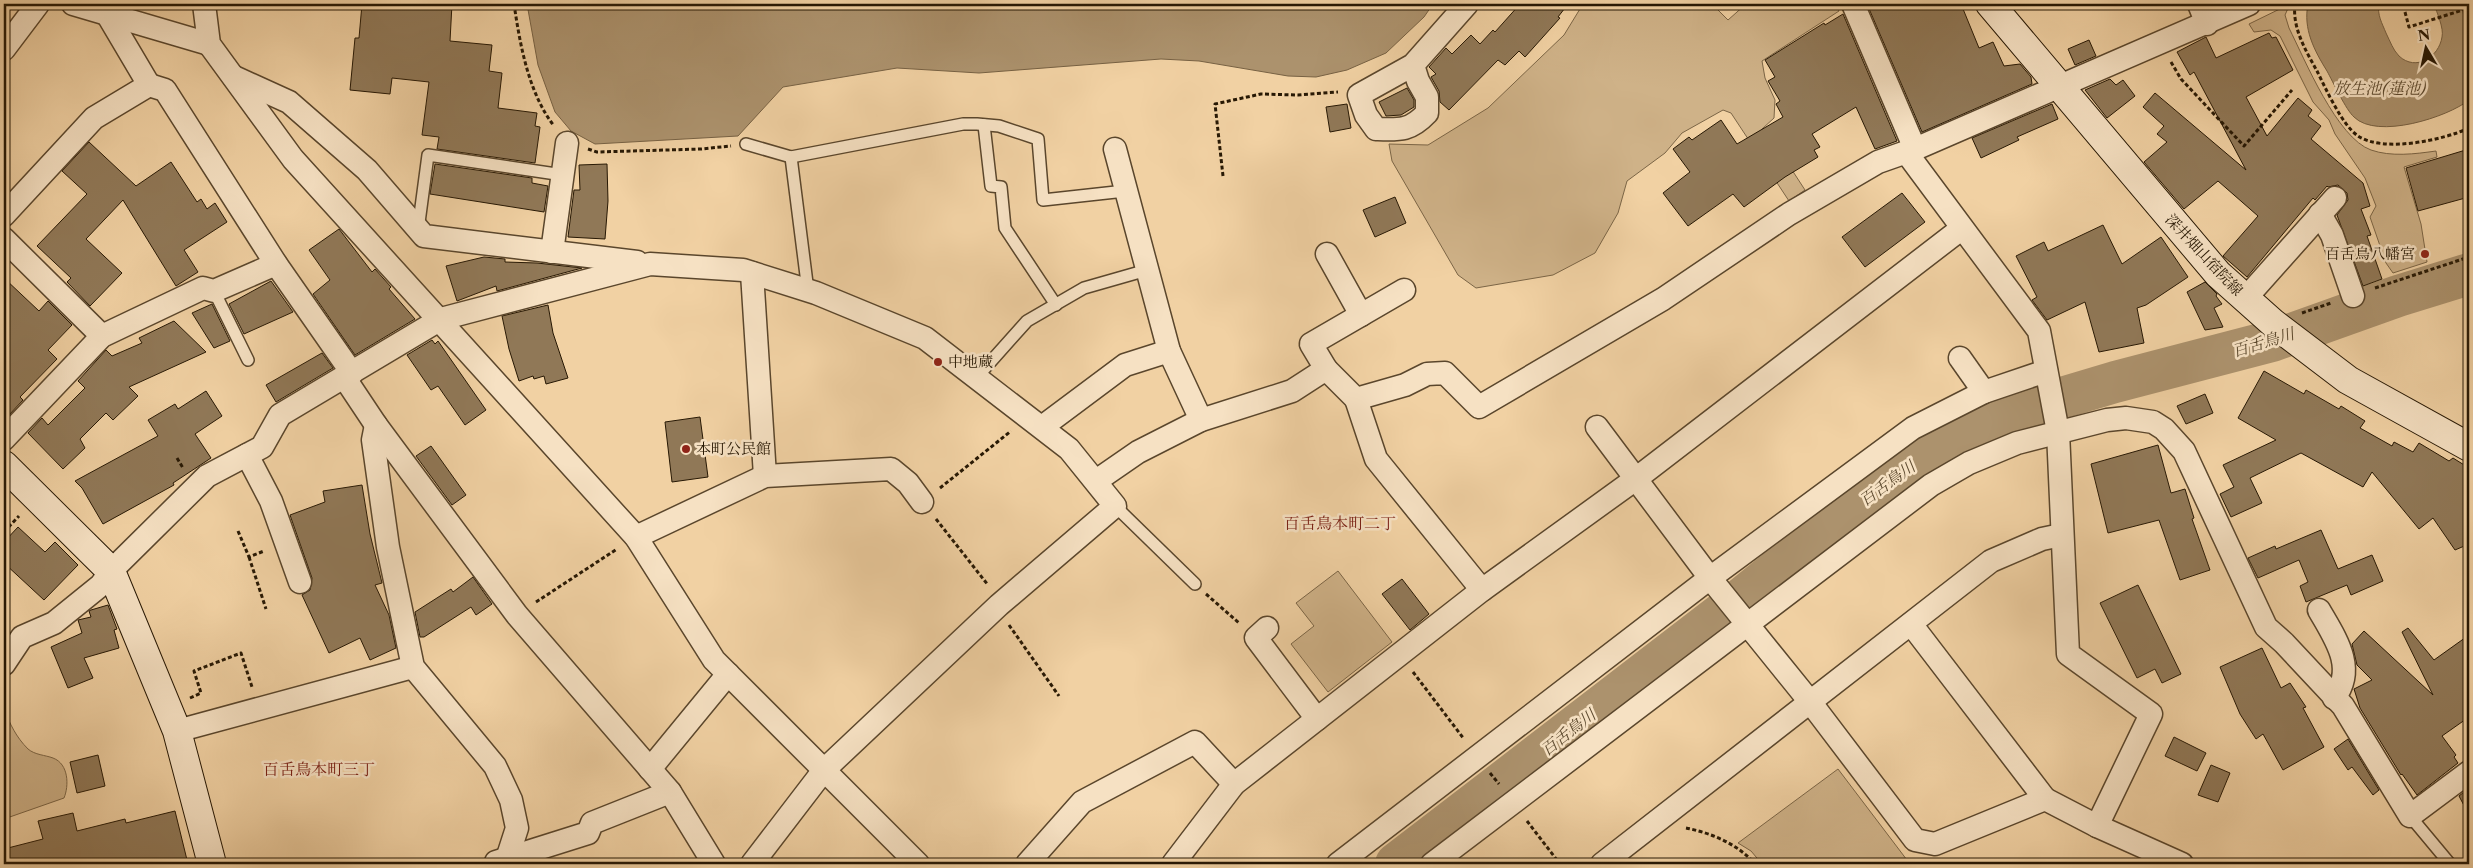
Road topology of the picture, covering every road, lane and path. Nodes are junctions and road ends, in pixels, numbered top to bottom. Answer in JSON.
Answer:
{"nodes":[{"id":1,"x":38,"y":4,"type":"edge"},
{"id":2,"x":74,"y":4,"type":"edge"},
{"id":3,"x":204,"y":4,"type":"edge"},
{"id":4,"x":514,"y":4,"type":"edge"},
{"id":5,"x":1468,"y":4,"type":"edge"},
{"id":6,"x":1853,"y":4,"type":"edge"},
{"id":7,"x":1990,"y":4,"type":"edge"},
{"id":8,"x":2249,"y":4,"type":"edge"},
{"id":9,"x":2295,"y":4,"type":"edge"},
{"id":10,"x":2467,"y":9,"type":"edge"},
{"id":11,"x":2405,"y":12,"type":"dead end"},
{"id":12,"x":107,"y":14,"type":"junction"},
{"id":13,"x":2203,"y":14,"type":"edge"},
{"id":14,"x":209,"y":44,"type":"junction"},
{"id":15,"x":2161,"y":44,"type":"junction"},
{"id":16,"x":4,"y":49,"type":"edge"},
{"id":17,"x":1413,"y":64,"type":"dead end"},
{"id":18,"x":233,"y":77,"type":"junction"},
{"id":19,"x":148,"y":85,"type":"junction"},
{"id":20,"x":2057,"y":86,"type":"junction"},
{"id":21,"x":2292,"y":90,"type":"dead end"},
{"id":22,"x":1343,"y":92,"type":"dead end"},
{"id":23,"x":984,"y":125,"type":"junction"},
{"id":24,"x":2469,"y":128,"type":"edge"},
{"id":25,"x":567,"y":143,"type":"junction"},
{"id":26,"x":746,"y":144,"type":"joint"},
{"id":27,"x":1115,"y":149,"type":"dead end"},
{"id":28,"x":1911,"y":151,"type":"junction"},
{"id":29,"x":791,"y":157,"type":"junction"},
{"id":30,"x":563,"y":176,"type":"junction"},
{"id":31,"x":1223,"y":176,"type":"dead end"},
{"id":32,"x":1125,"y":190,"type":"junction"},
{"id":33,"x":2335,"y":198,"type":"dead end"},
{"id":34,"x":2320,"y":214,"type":"junction"},
{"id":35,"x":4,"y":215,"type":"edge"},
{"id":36,"x":1961,"y":229,"type":"junction"},
{"id":37,"x":418,"y":230,"type":"junction"},
{"id":38,"x":4,"y":240,"type":"edge"},
{"id":39,"x":552,"y":252,"type":"junction"},
{"id":40,"x":1327,"y":254,"type":"dead end"},
{"id":41,"x":276,"y":264,"type":"junction"},
{"id":42,"x":650,"y":264,"type":"junction"},
{"id":43,"x":1147,"y":270,"type":"junction"},
{"id":44,"x":752,"y":273,"type":"junction"},
{"id":45,"x":1404,"y":290,"type":"dead end"},
{"id":46,"x":214,"y":291,"type":"junction"},
{"id":47,"x":808,"y":291,"type":"junction"},
{"id":48,"x":2353,"y":296,"type":"dead end"},
{"id":49,"x":2245,"y":299,"type":"junction"},
{"id":50,"x":1056,"y":304,"type":"junction"},
{"id":51,"x":1361,"y":315,"type":"junction"},
{"id":52,"x":441,"y":320,"type":"junction"},
{"id":53,"x":102,"y":336,"type":"junction"},
{"id":54,"x":1169,"y":350,"type":"junction"},
{"id":55,"x":1960,"y":358,"type":"dead end"},
{"id":56,"x":248,"y":360,"type":"dead end"},
{"id":57,"x":1326,"y":369,"type":"junction"},
{"id":58,"x":348,"y":375,"type":"junction"},
{"id":59,"x":2047,"y":375,"type":"junction"},
{"id":60,"x":977,"y":377,"type":"junction"},
{"id":61,"x":1984,"y":392,"type":"junction"},
{"id":62,"x":1356,"y":399,"type":"junction"},
{"id":63,"x":1201,"y":420,"type":"junction"},
{"id":64,"x":1036,"y":422,"type":"junction"},
{"id":65,"x":376,"y":425,"type":"junction"},
{"id":66,"x":2057,"y":426,"type":"junction"},
{"id":67,"x":1597,"y":427,"type":"dead end"},
{"id":68,"x":4,"y":438,"type":"edge"},
{"id":69,"x":2469,"y":448,"type":"edge"},
{"id":70,"x":247,"y":455,"type":"junction"},
{"id":71,"x":4,"y":464,"type":"edge"},
{"id":72,"x":765,"y":476,"type":"junction"},
{"id":73,"x":1637,"y":478,"type":"junction"},
{"id":74,"x":1096,"y":481,"type":"junction"},
{"id":75,"x":922,"y":502,"type":"junction"},
{"id":76,"x":1115,"y":506,"type":"junction"},
{"id":77,"x":238,"y":531,"type":"dead end"},
{"id":78,"x":2061,"y":535,"type":"junction"},
{"id":79,"x":636,"y":537,"type":"junction"},
{"id":80,"x":286,"y":543,"type":"junction"},
{"id":81,"x":249,"y":557,"type":"junction"},
{"id":82,"x":111,"y":571,"type":"junction"},
{"id":83,"x":300,"y":582,"type":"dead end"},
{"id":84,"x":1714,"y":582,"type":"junction"},
{"id":85,"x":1194,"y":584,"type":"joint"},
{"id":86,"x":1482,"y":590,"type":"junction"},
{"id":87,"x":999,"y":605,"type":"junction"},
{"id":88,"x":266,"y":609,"type":"dead end"},
{"id":89,"x":2319,"y":610,"type":"dead end"},
{"id":90,"x":517,"y":615,"type":"junction"},
{"id":91,"x":1744,"y":620,"type":"junction"},
{"id":92,"x":1911,"y":624,"type":"junction"},
{"id":93,"x":1262,"y":633,"type":"joint"},
{"id":94,"x":1399,"y":655,"type":"junction"},
{"id":95,"x":4,"y":664,"type":"edge"},
{"id":96,"x":413,"y":667,"type":"junction"},
{"id":97,"x":728,"y":674,"type":"junction"},
{"id":98,"x":1059,"y":696,"type":"dead end"},
{"id":99,"x":2334,"y":698,"type":"junction"},
{"id":100,"x":1811,"y":703,"type":"junction"},
{"id":101,"x":241,"y":714,"type":"junction"},
{"id":102,"x":172,"y":719,"type":"junction"},
{"id":103,"x":1317,"y":719,"type":"junction"},
{"id":104,"x":1480,"y":760,"type":"junction"},
{"id":105,"x":650,"y":769,"type":"junction"},
{"id":106,"x":824,"y":770,"type":"junction"},
{"id":107,"x":2469,"y":772,"type":"edge"},
{"id":108,"x":1234,"y":784,"type":"junction"},
{"id":109,"x":670,"y":792,"type":"junction"},
{"id":110,"x":1510,"y":799,"type":"junction"},
{"id":111,"x":2045,"y":799,"type":"junction"},
{"id":112,"x":2410,"y":816,"type":"junction"},
{"id":113,"x":1656,"y":822,"type":"junction"},
{"id":114,"x":2097,"y":826,"type":"junction"},
{"id":115,"x":498,"y":863,"type":"edge"},
{"id":116,"x":212,"y":864,"type":"edge"},
{"id":117,"x":714,"y":864,"type":"edge"},
{"id":118,"x":752,"y":864,"type":"edge"},
{"id":119,"x":918,"y":864,"type":"edge"},
{"id":120,"x":1026,"y":864,"type":"edge"},
{"id":121,"x":1173,"y":864,"type":"edge"},
{"id":122,"x":1338,"y":864,"type":"edge"},
{"id":123,"x":1432,"y":864,"type":"edge"},
{"id":124,"x":1560,"y":864,"type":"edge"},
{"id":125,"x":1602,"y":864,"type":"edge"},
{"id":126,"x":1755,"y":864,"type":"edge"},
{"id":127,"x":2182,"y":864,"type":"edge"},
{"id":128,"x":2450,"y":864,"type":"edge"}],
"edges":[{"from":1,"to":16,"type":"street"},
{"from":2,"to":12,"type":"street"},
{"from":3,"to":14,"type":"street"},
{"from":4,"to":25,"type":"path"},
{"from":5,"to":17,"type":"street"},
{"from":6,"to":28,"type":"street"},
{"from":7,"to":20,"type":"main road","name":"深井畑山宿院線"},
{"from":8,"to":13,"type":"street"},
{"from":9,"to":24,"type":"path"},
{"from":10,"to":11,"type":"path"},
{"from":12,"to":14,"type":"street"},
{"from":12,"to":19,"type":"street"},
{"from":13,"to":15,"type":"street"},
{"from":14,"to":18,"type":"street"},
{"from":15,"to":20,"type":"street"},
{"from":15,"to":21,"type":"path"},
{"from":18,"to":37,"type":"street"},
{"from":18,"to":52,"type":"street"},
{"from":19,"to":35,"type":"street"},
{"from":19,"to":41,"type":"street"},
{"from":20,"to":28,"type":"street"},
{"from":20,"to":49,"type":"main road","name":"深井畑山宿院線"},
{"from":22,"to":31,"type":"path"},
{"from":23,"to":29,"type":"lane"},
{"from":23,"to":32,"type":"lane"},
{"from":23,"to":50,"type":"lane"},
{"from":25,"to":26,"type":"path"},
{"from":25,"to":30,"type":"street"},
{"from":26,"to":29,"type":"lane"},
{"from":27,"to":32,"type":"street"},
{"from":28,"to":36,"type":"street"},
{"from":28,"to":62,"type":"street"},
{"from":29,"to":47,"type":"lane"},
{"from":30,"to":37,"type":"lane"},
{"from":30,"to":39,"type":"street"},
{"from":32,"to":43,"type":"street"},
{"from":33,"to":34,"type":"street"},
{"from":34,"to":48,"type":"street"},
{"from":34,"to":49,"type":"street"},
{"from":36,"to":59,"type":"street"},
{"from":36,"to":73,"type":"street"},
{"from":37,"to":39,"type":"street"},
{"from":38,"to":53,"type":"street"},
{"from":39,"to":42,"type":"street"},
{"from":40,"to":51,"type":"street"},
{"from":41,"to":46,"type":"street"},
{"from":41,"to":58,"type":"street"},
{"from":42,"to":44,"type":"street"},
{"from":42,"to":52,"type":"street"},
{"from":43,"to":50,"type":"lane"},
{"from":43,"to":54,"type":"street"},
{"from":44,"to":47,"type":"street"},
{"from":44,"to":72,"type":"street"},
{"from":45,"to":51,"type":"street"},
{"from":46,"to":53,"type":"street"},
{"from":46,"to":56,"type":"lane"},
{"from":47,"to":60,"type":"street"},
{"from":49,"to":69,"type":"main road","name":"深井畑山宿院線"},
{"from":50,"to":60,"type":"lane"},
{"from":51,"to":57,"type":"street"},
{"from":52,"to":58,"type":"street"},
{"from":52,"to":79,"type":"street"},
{"from":53,"to":68,"type":"street"},
{"from":54,"to":63,"type":"street"},
{"from":54,"to":64,"type":"street"},
{"from":55,"to":61,"type":"street"},
{"from":57,"to":62,"type":"street"},
{"from":57,"to":63,"type":"street"},
{"from":58,"to":65,"type":"street"},
{"from":58,"to":70,"type":"street"},
{"from":59,"to":61,"type":"street"},
{"from":59,"to":66,"type":"street"},
{"from":60,"to":64,"type":"street"},
{"from":61,"to":84,"type":"street"},
{"from":62,"to":86,"type":"street"},
{"from":63,"to":74,"type":"street"},
{"from":64,"to":74,"type":"street"},
{"from":64,"to":75,"type":"path"},
{"from":65,"to":90,"type":"street"},
{"from":65,"to":96,"type":"street"},
{"from":66,"to":78,"type":"street"},
{"from":66,"to":91,"type":"street"},
{"from":66,"to":99,"type":"street"},
{"from":67,"to":73,"type":"street"},
{"from":70,"to":80,"type":"street"},
{"from":70,"to":82,"type":"street"},
{"from":71,"to":82,"type":"main road"},
{"from":72,"to":75,"type":"street"},
{"from":72,"to":79,"type":"street"},
{"from":73,"to":84,"type":"street"},
{"from":73,"to":86,"type":"street"},
{"from":74,"to":76,"type":"street"},
{"from":75,"to":87,"type":"path"},
{"from":76,"to":85,"type":"lane"},
{"from":76,"to":87,"type":"street"},
{"from":77,"to":81,"type":"path"},
{"from":78,"to":92,"type":"street"},
{"from":78,"to":114,"type":"street"},
{"from":79,"to":90,"type":"path"},
{"from":79,"to":97,"type":"street"},
{"from":80,"to":81,"type":"path"},
{"from":80,"to":83,"type":"street"},
{"from":81,"to":88,"type":"path"},
{"from":82,"to":95,"type":"street"},
{"from":82,"to":102,"type":"main road"},
{"from":84,"to":91,"type":"street"},
{"from":84,"to":104,"type":"street"},
{"from":85,"to":93,"type":"path"},
{"from":86,"to":94,"type":"street"},
{"from":87,"to":98,"type":"path"},
{"from":87,"to":106,"type":"street"},
{"from":89,"to":99,"type":"street"},
{"from":90,"to":105,"type":"street"},
{"from":91,"to":100,"type":"street"},
{"from":91,"to":110,"type":"street"},
{"from":92,"to":100,"type":"street"},
{"from":92,"to":111,"type":"street"},
{"from":93,"to":103,"type":"street"},
{"from":94,"to":103,"type":"street"},
{"from":94,"to":104,"type":"path"},
{"from":96,"to":101,"type":"street"},
{"from":96,"to":115,"type":"street"},
{"from":97,"to":105,"type":"street"},
{"from":97,"to":106,"type":"street"},
{"from":99,"to":112,"type":"street"},
{"from":100,"to":111,"type":"street"},
{"from":100,"to":113,"type":"street"},
{"from":101,"to":102,"type":"street"},
{"from":101,"to":102,"type":"path"},
{"from":102,"to":116,"type":"main road"},
{"from":103,"to":108,"type":"street"},
{"from":104,"to":110,"type":"path"},
{"from":104,"to":122,"type":"street"},
{"from":105,"to":109,"type":"street"},
{"from":106,"to":118,"type":"street"},
{"from":106,"to":119,"type":"street"},
{"from":107,"to":112,"type":"street"},
{"from":108,"to":120,"type":"street"},
{"from":108,"to":121,"type":"street"},
{"from":109,"to":115,"type":"street"},
{"from":109,"to":117,"type":"street"},
{"from":110,"to":123,"type":"street"},
{"from":110,"to":124,"type":"path"},
{"from":111,"to":114,"type":"street"},
{"from":112,"to":128,"type":"lane"},
{"from":113,"to":125,"type":"street"},
{"from":113,"to":126,"type":"path"},
{"from":114,"to":127,"type":"street"}]}
